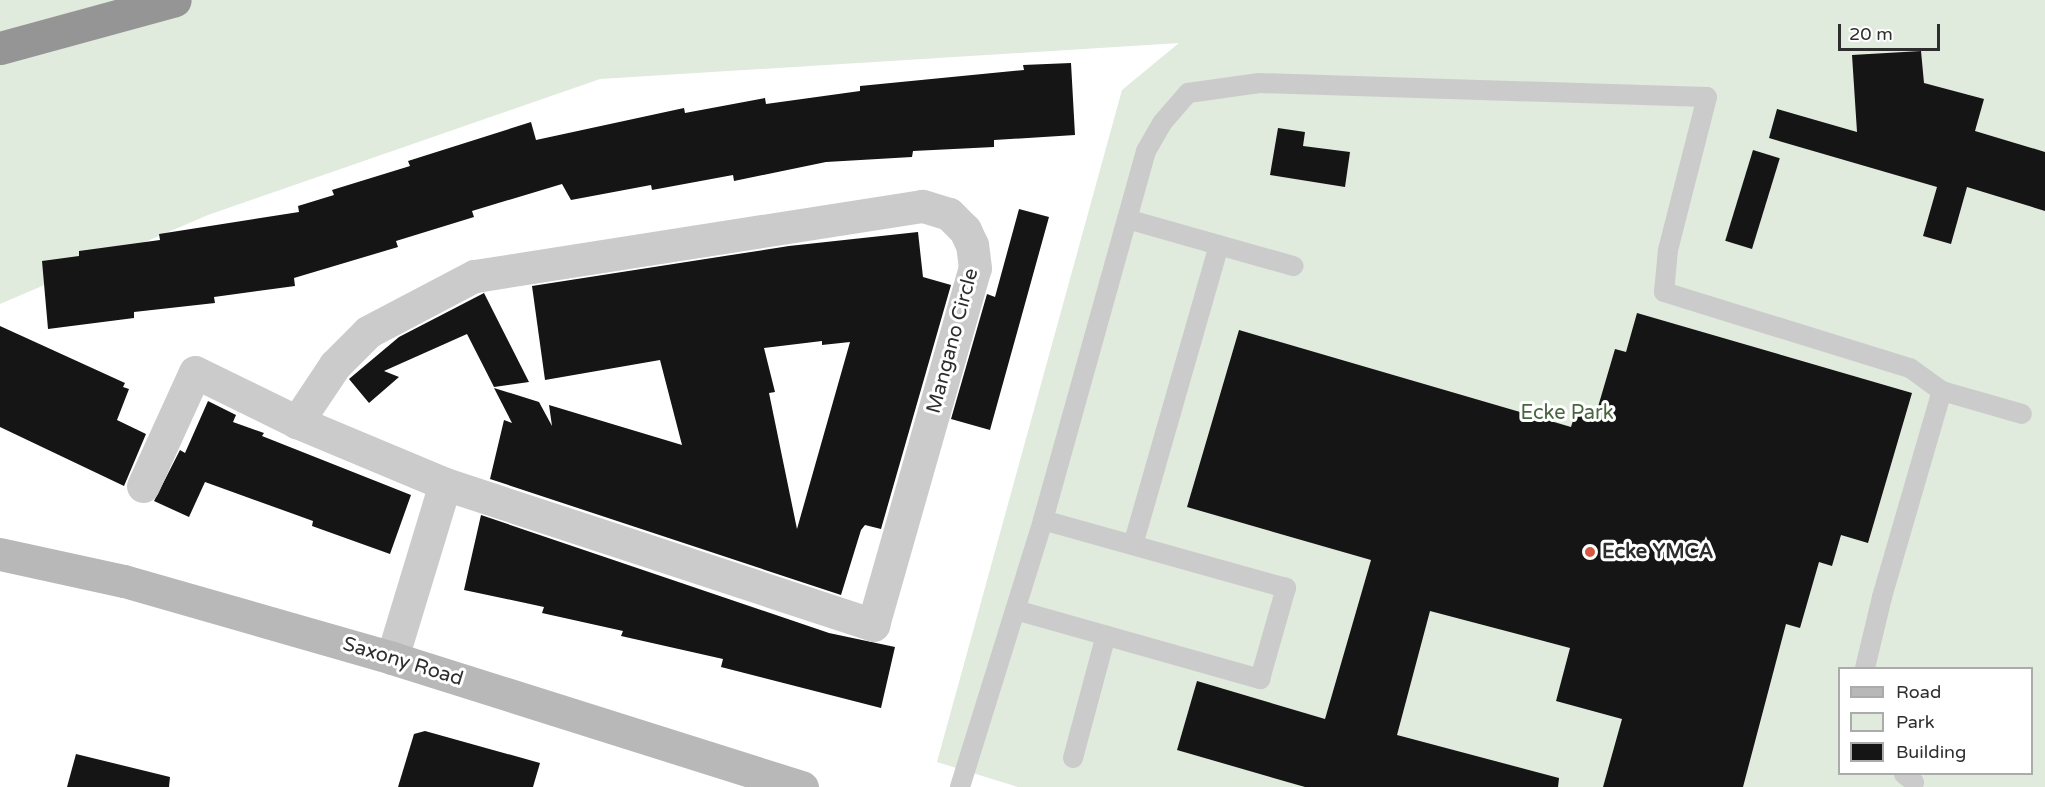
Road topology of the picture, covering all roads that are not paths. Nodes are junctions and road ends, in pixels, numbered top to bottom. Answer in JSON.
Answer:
{"nodes":[{"id":1,"x":175,"y":0,"type":"edge"},
{"id":2,"x":0,"y":48,"type":"edge"},
{"id":3,"x":1127,"y":219,"type":"junction"},
{"id":4,"x":1219,"y":245,"type":"junction"},
{"id":5,"x":1293,"y":266,"type":"dead end"},
{"id":6,"x":1942,"y":392,"type":"junction"},
{"id":7,"x":2022,"y":414,"type":"dead end"},
{"id":8,"x":297,"y":422,"type":"junction"},
{"id":9,"x":445,"y":484,"type":"junction"},
{"id":10,"x":143,"y":486,"type":"dead end"},
{"id":11,"x":1043,"y":520,"type":"junction"},
{"id":12,"x":1133,"y":545,"type":"junction"},
{"id":13,"x":0,"y":554,"type":"edge"},
{"id":14,"x":1016,"y":610,"type":"junction"},
{"id":15,"x":1106,"y":635,"type":"junction"},
{"id":16,"x":392,"y":658,"type":"junction"},
{"id":17,"x":1865,"y":667,"type":"edge"},
{"id":18,"x":1073,"y":758,"type":"dead end"},
{"id":19,"x":802,"y":787,"type":"edge"},
{"id":20,"x":960,"y":787,"type":"edge"}],
"edges":[{"from":1,"to":2,"type":"highway"},
{"from":3,"to":4,"type":"lane"},
{"from":3,"to":6,"type":"lane"},
{"from":3,"to":11,"type":"lane"},
{"from":4,"to":5,"type":"lane"},
{"from":4,"to":12,"type":"lane"},
{"from":6,"to":7,"type":"lane"},
{"from":6,"to":17,"type":"lane"},
{"from":8,"to":9,"type":"street","name":"Mangano Circle"},
{"from":8,"to":9,"type":"street","name":"Mangano Circle"},
{"from":8,"to":10,"type":"street","name":"Mangano Circle"},
{"from":9,"to":16,"type":"street"},
{"from":11,"to":12,"type":"lane"},
{"from":11,"to":14,"type":"lane"},
{"from":12,"to":15,"type":"lane"},
{"from":13,"to":16,"type":"street","name":"Saxony Road"},
{"from":14,"to":15,"type":"lane"},
{"from":14,"to":20,"type":"lane"},
{"from":15,"to":18,"type":"lane"},
{"from":16,"to":19,"type":"street","name":"Saxony Road"}]}
